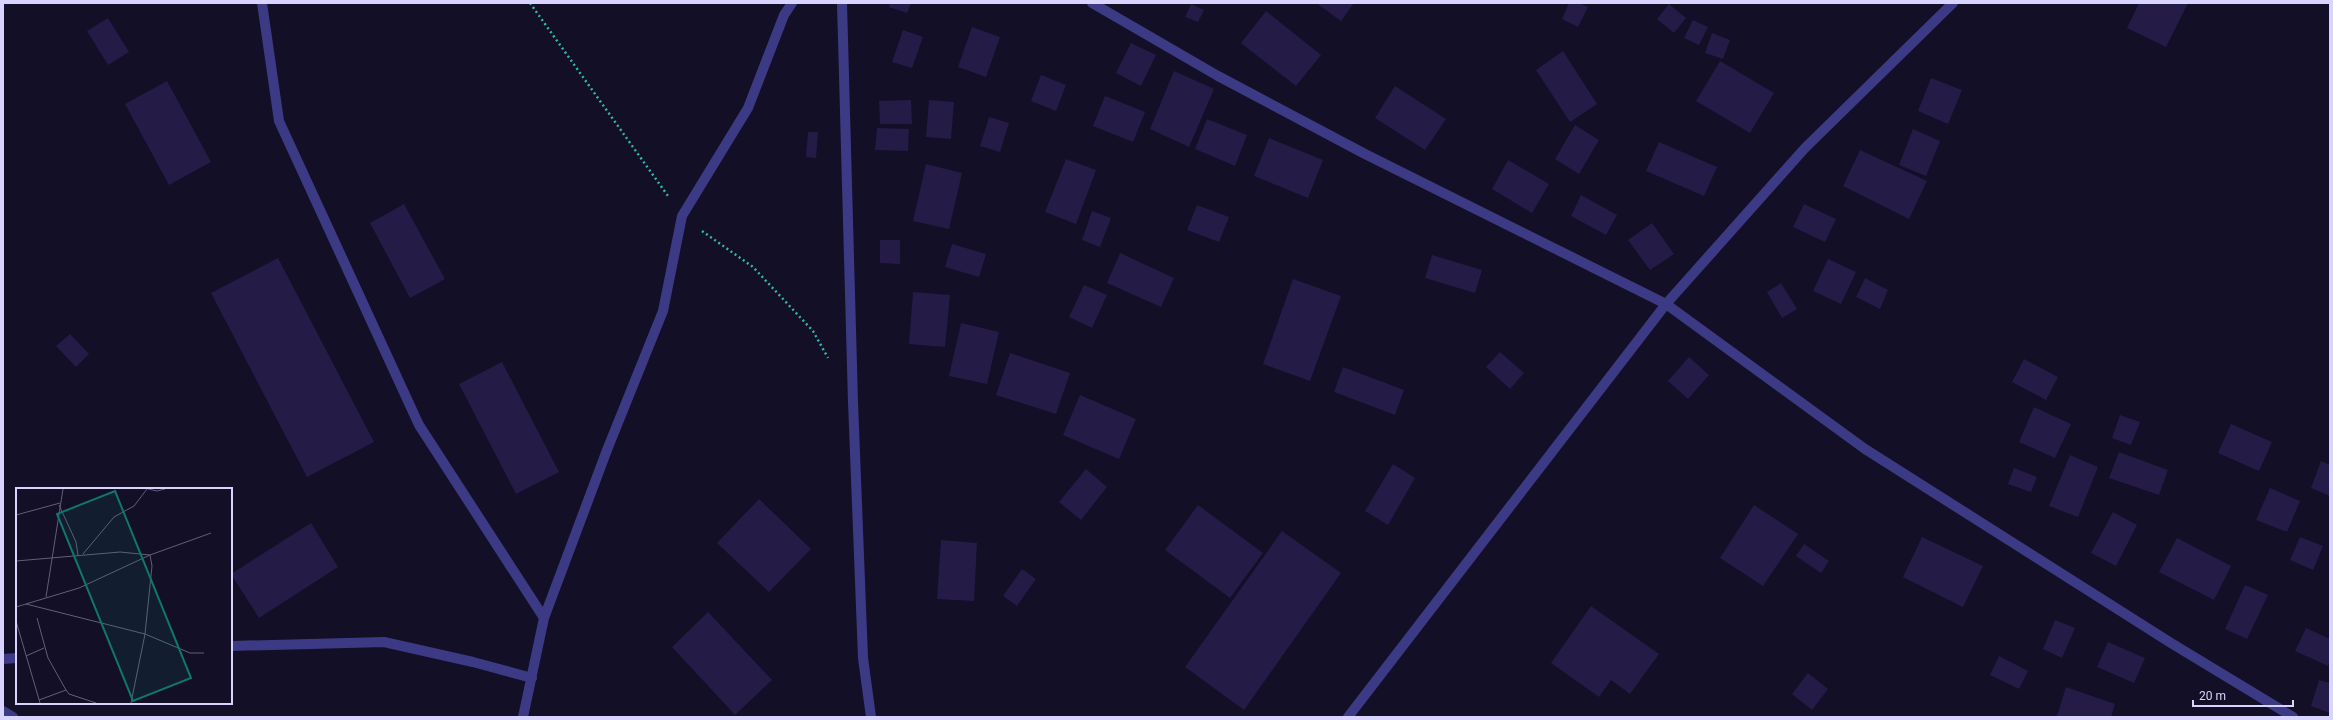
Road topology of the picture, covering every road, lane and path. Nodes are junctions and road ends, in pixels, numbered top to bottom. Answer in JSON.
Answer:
{"nodes":[{"id":1,"x":262,"y":3,"type":"edge"},
{"id":2,"x":792,"y":3,"type":"edge"},
{"id":3,"x":842,"y":3,"type":"edge"},
{"id":4,"x":1092,"y":3,"type":"edge"},
{"id":5,"x":1953,"y":3,"type":"edge"},
{"id":6,"x":1666,"y":304,"type":"junction"},
{"id":7,"x":544,"y":618,"type":"junction"},
{"id":8,"x":232,"y":646,"type":"edge"},
{"id":9,"x":16,"y":658,"type":"edge"},
{"id":10,"x":3,"y":659,"type":"edge"},
{"id":11,"x":532,"y":678,"type":"junction"},
{"id":12,"x":3,"y":711,"type":"edge"},
{"id":13,"x":13,"y":717,"type":"edge"},
{"id":14,"x":522,"y":717,"type":"edge"},
{"id":15,"x":871,"y":717,"type":"edge"},
{"id":16,"x":1348,"y":717,"type":"edge"},
{"id":17,"x":2293,"y":717,"type":"edge"}],
"edges":[{"from":1,"to":7,"type":"street"},
{"from":2,"to":7,"type":"street"},
{"from":3,"to":15,"type":"street"},
{"from":4,"to":6,"type":"street"},
{"from":5,"to":6,"type":"street"},
{"from":6,"to":16,"type":"street"},
{"from":6,"to":17,"type":"street"},
{"from":7,"to":11,"type":"street"},
{"from":8,"to":11,"type":"street"},
{"from":9,"to":10,"type":"street"},
{"from":11,"to":14,"type":"street"},
{"from":12,"to":13,"type":"street"}]}
